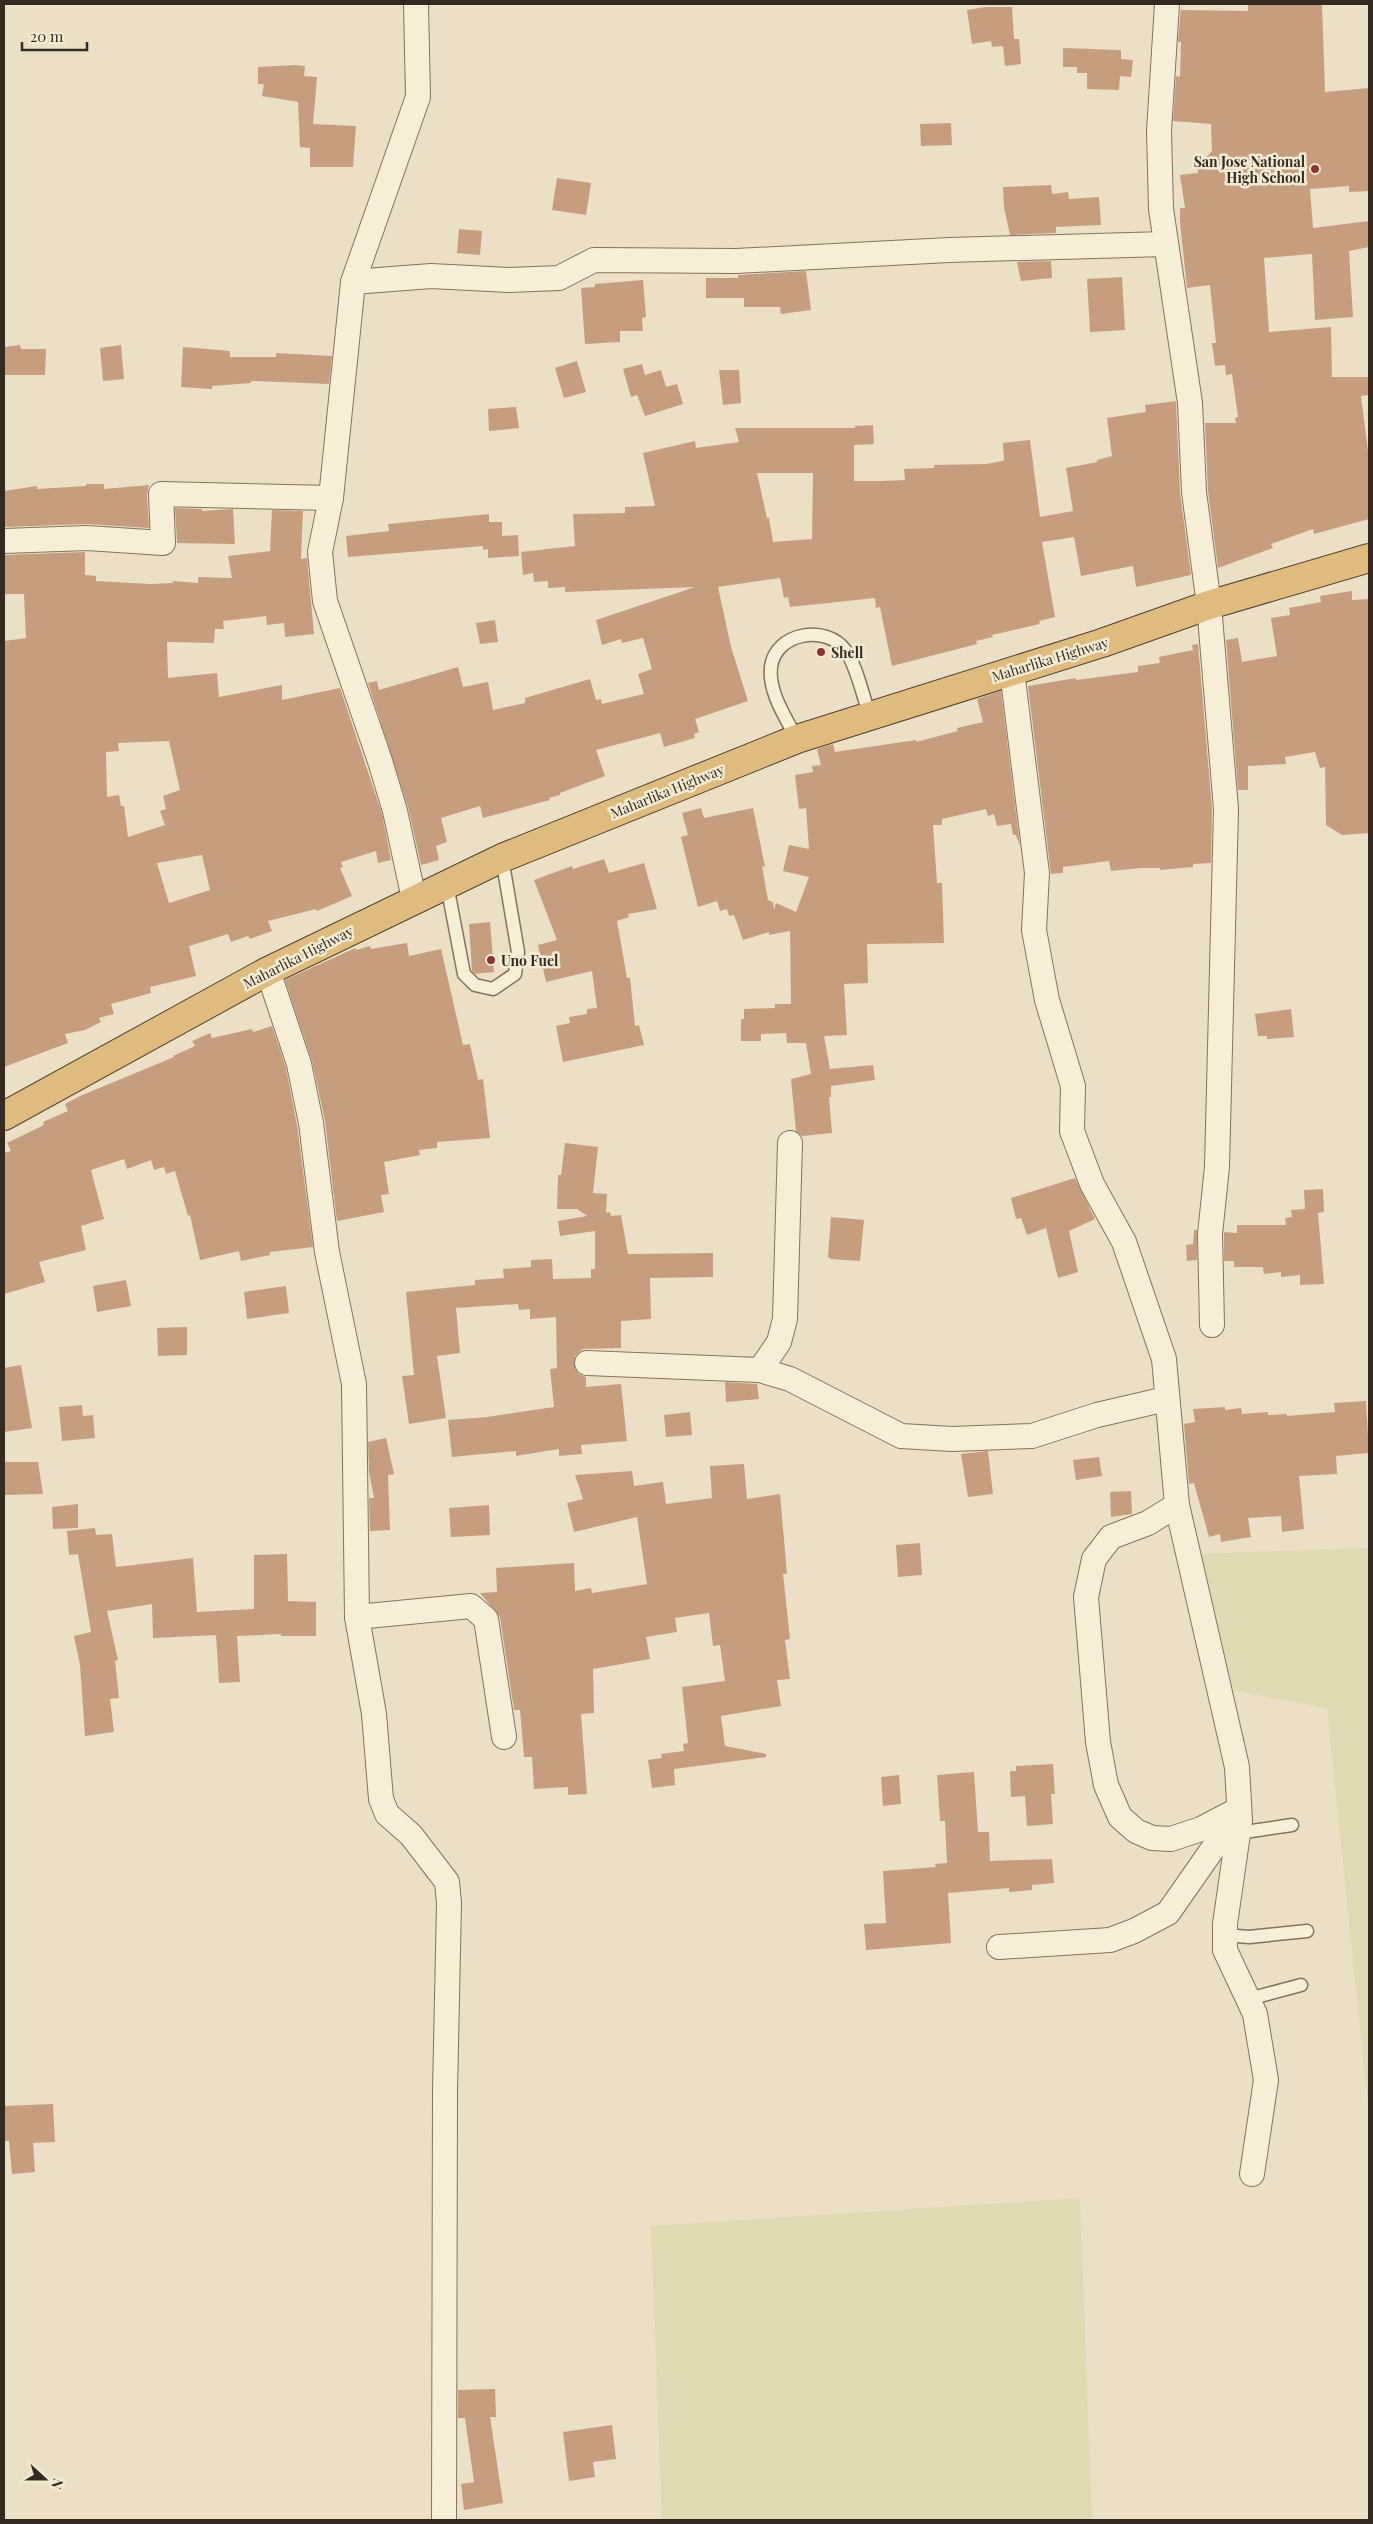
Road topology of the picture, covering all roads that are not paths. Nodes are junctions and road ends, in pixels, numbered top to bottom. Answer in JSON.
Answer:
{"nodes":[{"id":1,"x":416,"y":4,"type":"edge"},
{"id":2,"x":1167,"y":4,"type":"edge"},
{"id":3,"x":1165,"y":244,"type":"junction"},
{"id":4,"x":353,"y":282,"type":"junction"},
{"id":5,"x":331,"y":498,"type":"junction"},
{"id":6,"x":4,"y":541,"type":"edge"},
{"id":7,"x":1369,"y":558,"type":"edge"},
{"id":8,"x":1209,"y":605,"type":"junction"},
{"id":9,"x":1012,"y":670,"type":"junction"},
{"id":10,"x":870,"y":716,"type":"junction"},
{"id":11,"x":797,"y":739,"type":"junction"},
{"id":12,"x":502,"y":858,"type":"junction"},
{"id":13,"x":447,"y":885,"type":"junction"},
{"id":14,"x":414,"y":899,"type":"junction"},
{"id":15,"x":268,"y":971,"type":"junction"},
{"id":16,"x":4,"y":1116,"type":"edge"},
{"id":17,"x":790,"y":1143,"type":"dead end"},
{"id":18,"x":1212,"y":1325,"type":"dead end"},
{"id":19,"x":587,"y":1363,"type":"dead end"},
{"id":20,"x":760,"y":1370,"type":"junction"},
{"id":21,"x":1166,"y":1399,"type":"junction"},
{"id":22,"x":1177,"y":1505,"type":"junction"},
{"id":23,"x":357,"y":1617,"type":"junction"},
{"id":24,"x":504,"y":1737,"type":"dead end"},
{"id":25,"x":1239,"y":1821,"type":"junction"},
{"id":26,"x":1292,"y":1825,"type":"dead end"},
{"id":27,"x":1307,"y":1931,"type":"dead end"},
{"id":28,"x":1225,"y":1934,"type":"junction"},
{"id":29,"x":999,"y":1947,"type":"dead end"},
{"id":30,"x":1301,"y":1985,"type":"dead end"},
{"id":31,"x":1249,"y":1998,"type":"junction"},
{"id":32,"x":1252,"y":2174,"type":"dead end"},
{"id":33,"x":444,"y":2520,"type":"edge"}],
"edges":[{"from":1,"to":4,"type":"street"},
{"from":2,"to":3,"type":"street"},
{"from":3,"to":4,"type":"street"},
{"from":3,"to":8,"type":"street"},
{"from":4,"to":5,"type":"street"},
{"from":5,"to":6,"type":"street"},
{"from":5,"to":14,"type":"street"},
{"from":7,"to":8,"type":"highway","name":"Maharlika Highway"},
{"from":8,"to":9,"type":"highway","name":"Maharlika Highway"},
{"from":8,"to":18,"type":"street"},
{"from":9,"to":10,"type":"highway","name":"Maharlika Highway"},
{"from":9,"to":21,"type":"street"},
{"from":10,"to":11,"type":"highway","name":"Maharlika Highway"},
{"from":10,"to":11,"type":"lane"},
{"from":11,"to":12,"type":"highway","name":"Maharlika Highway"},
{"from":12,"to":13,"type":"highway","name":"Maharlika Highway"},
{"from":12,"to":13,"type":"lane"},
{"from":13,"to":14,"type":"highway","name":"Maharlika Highway"},
{"from":14,"to":15,"type":"highway","name":"Maharlika Highway"},
{"from":15,"to":16,"type":"highway","name":"Maharlika Highway"},
{"from":15,"to":23,"type":"street"},
{"from":17,"to":20,"type":"street"},
{"from":19,"to":20,"type":"street"},
{"from":20,"to":21,"type":"street"},
{"from":21,"to":22,"type":"street"},
{"from":22,"to":25,"type":"street"},
{"from":22,"to":25,"type":"street"},
{"from":23,"to":24,"type":"street"},
{"from":23,"to":33,"type":"street"},
{"from":25,"to":26,"type":"lane"},
{"from":25,"to":28,"type":"street"},
{"from":25,"to":29,"type":"street"},
{"from":27,"to":28,"type":"lane"},
{"from":28,"to":31,"type":"street"},
{"from":30,"to":31,"type":"lane"},
{"from":31,"to":32,"type":"street"}]}
